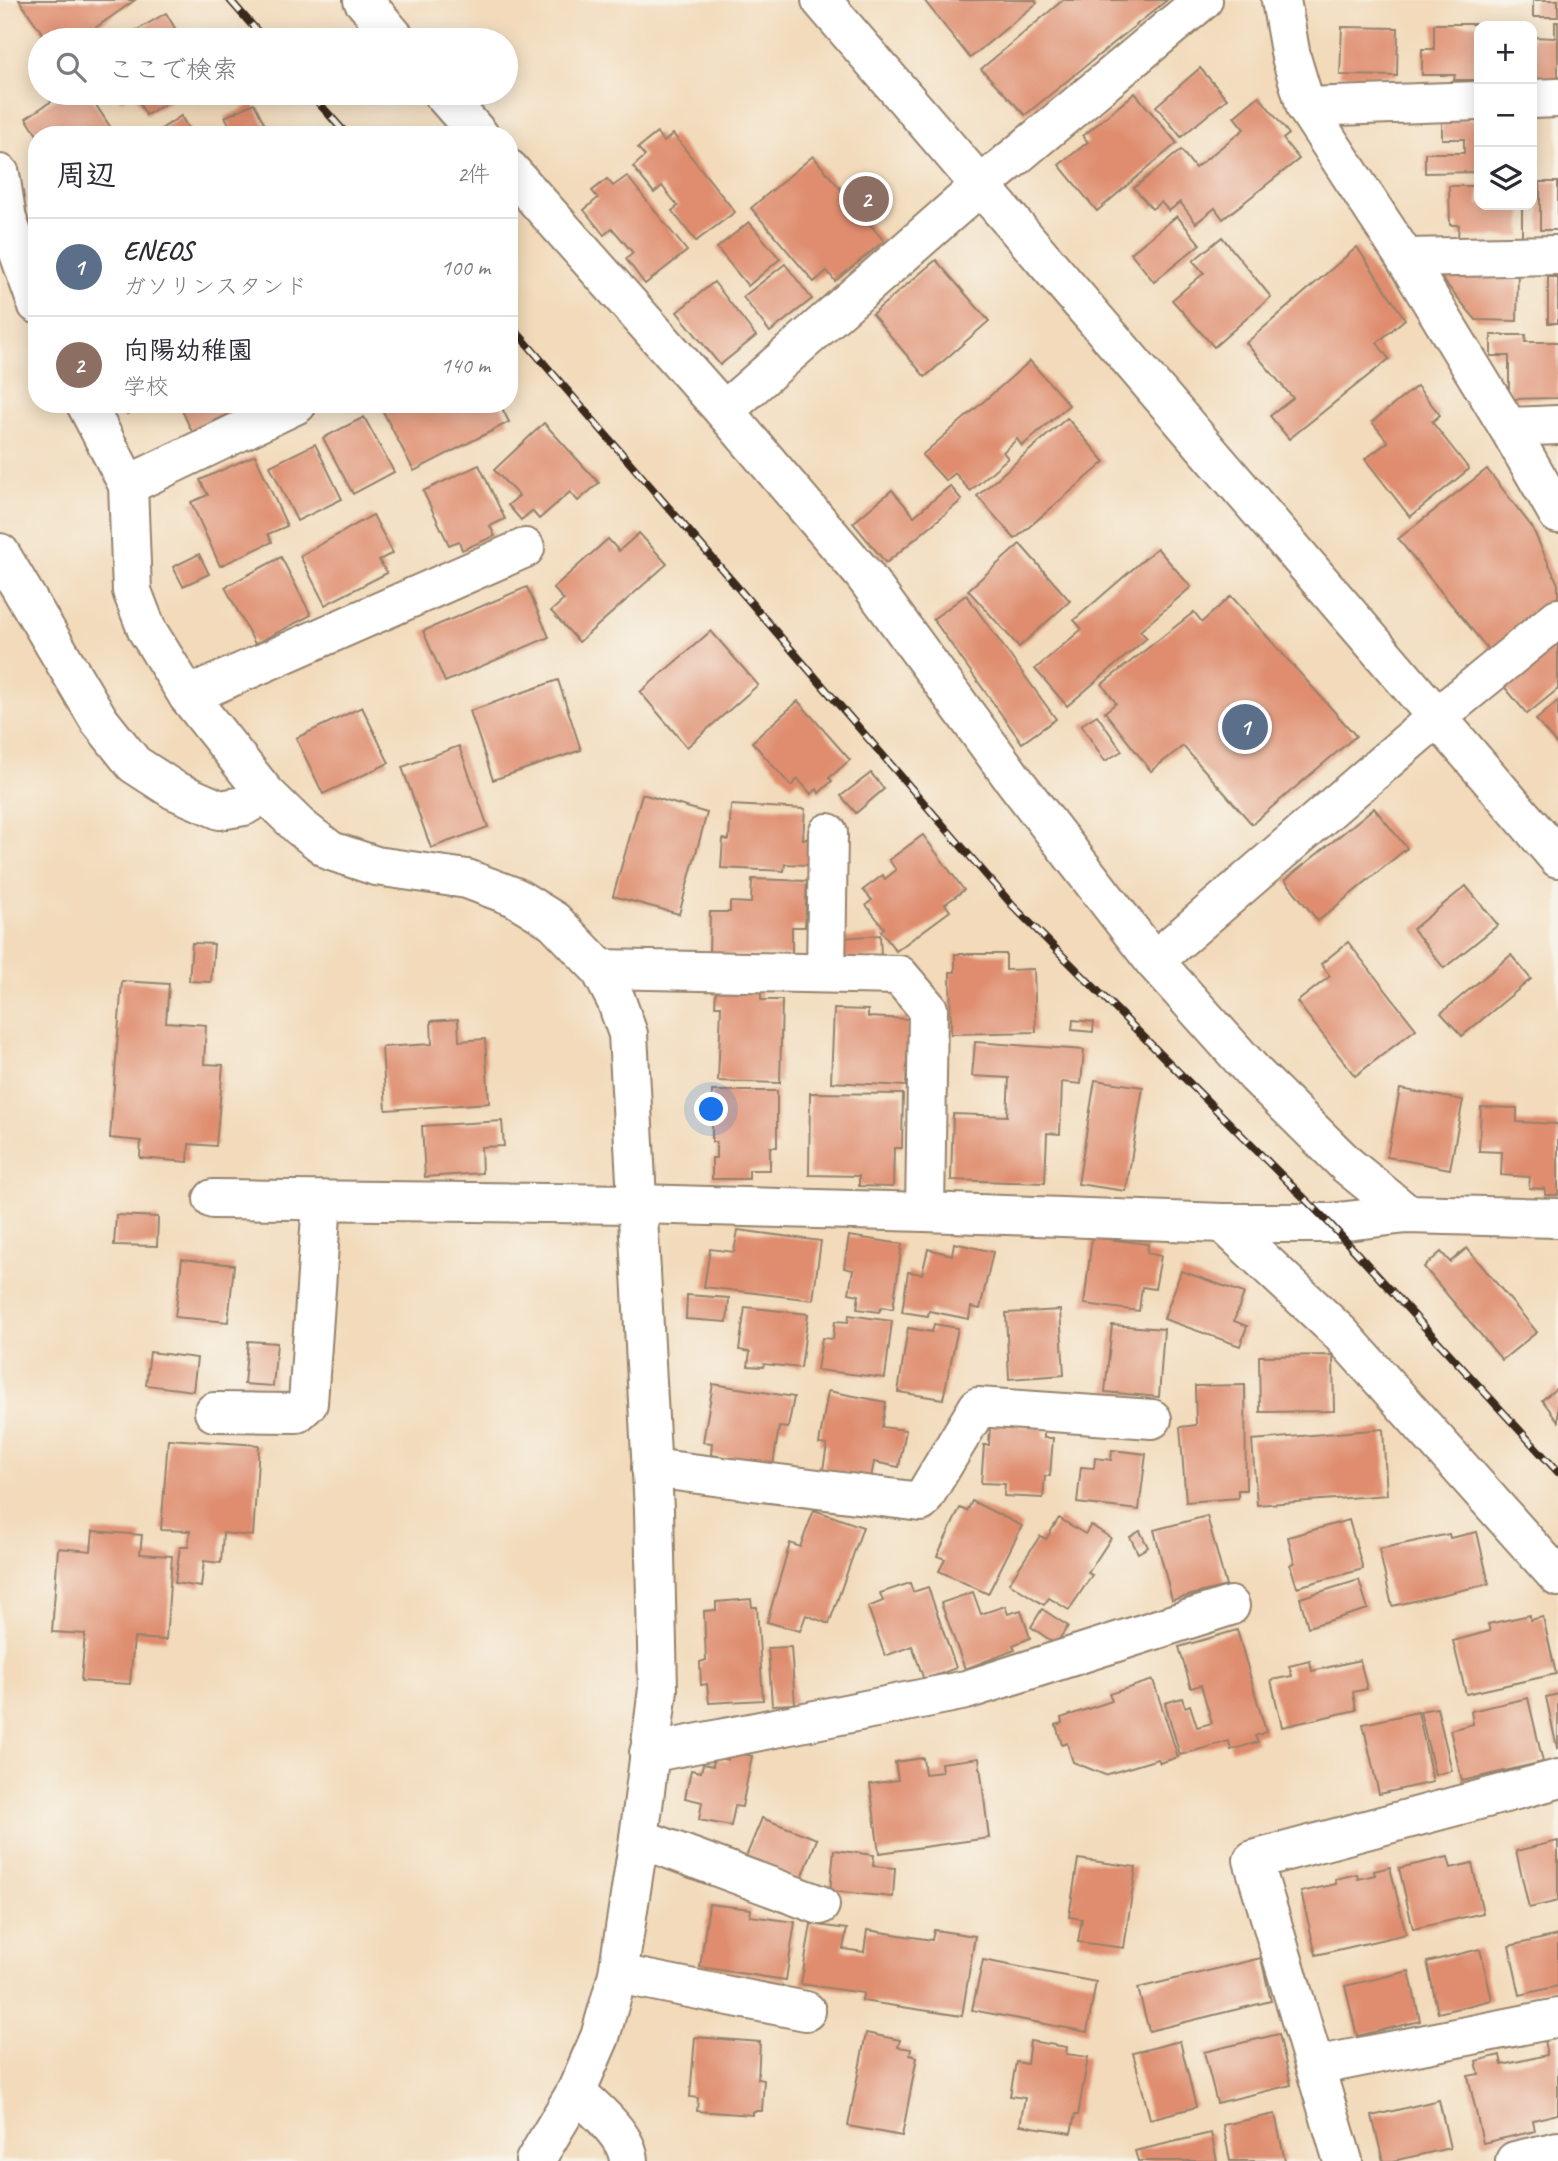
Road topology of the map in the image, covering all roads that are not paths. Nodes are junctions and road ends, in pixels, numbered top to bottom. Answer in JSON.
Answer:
{"nodes":[{"id":1,"x":363,"y":0,"type":"edge"},
{"id":2,"x":821,"y":0,"type":"edge"},
{"id":3,"x":1203,"y":0,"type":"edge"},
{"id":4,"x":1281,"y":0,"type":"edge"},
{"id":5,"x":387,"y":28,"type":"edge"},
{"id":6,"x":1537,"y":99,"type":"edge"},
{"id":7,"x":1558,"y":99,"type":"edge"},
{"id":8,"x":1474,"y":101,"type":"edge"},
{"id":9,"x":453,"y":105,"type":"edge"},
{"id":10,"x":1306,"y":107,"type":"junction"},
{"id":11,"x":471,"y":126,"type":"edge"},
{"id":12,"x":0,"y":174,"type":"edge"},
{"id":13,"x":518,"y":179,"type":"edge"},
{"id":14,"x":980,"y":186,"type":"junction"},
{"id":15,"x":1558,"y":256,"type":"edge"},
{"id":16,"x":1405,"y":258,"type":"junction"},
{"id":17,"x":28,"y":278,"type":"edge"},
{"id":18,"x":724,"y":411,"type":"junction"},
{"id":19,"x":91,"y":413,"type":"edge"},
{"id":20,"x":278,"y":413,"type":"edge"},
{"id":21,"x":1558,"y":425,"type":"edge"},
{"id":22,"x":1508,"y":427,"type":"junction"},
{"id":23,"x":128,"y":485,"type":"junction"},
{"id":24,"x":1558,"y":514,"type":"edge"},
{"id":25,"x":525,"y":548,"type":"dead end"},
{"id":26,"x":0,"y":553,"type":"edge"},
{"id":27,"x":1558,"y":618,"type":"edge"},
{"id":28,"x":188,"y":696,"type":"junction"},
{"id":29,"x":1437,"y":717,"type":"junction"},
{"id":30,"x":265,"y":793,"type":"junction"},
{"id":31,"x":828,"y":833,"type":"dead end"},
{"id":32,"x":1558,"y":858,"type":"edge"},
{"id":33,"x":1154,"y":961,"type":"junction"},
{"id":34,"x":600,"y":969,"type":"junction"},
{"id":35,"x":826,"y":973,"type":"junction"},
{"id":36,"x":213,"y":1199,"type":"dead end"},
{"id":37,"x":322,"y":1201,"type":"junction"},
{"id":38,"x":638,"y":1204,"type":"junction"},
{"id":39,"x":925,"y":1212,"type":"junction"},
{"id":40,"x":1407,"y":1214,"type":"junction"},
{"id":41,"x":1558,"y":1219,"type":"edge"},
{"id":42,"x":1223,"y":1223,"type":"junction"},
{"id":43,"x":214,"y":1412,"type":"dead end"},
{"id":44,"x":1153,"y":1419,"type":"dead end"},
{"id":45,"x":652,"y":1468,"type":"junction"},
{"id":46,"x":1558,"y":1577,"type":"edge"},
{"id":47,"x":1230,"y":1606,"type":"dead end"},
{"id":48,"x":649,"y":1753,"type":"junction"},
{"id":49,"x":1558,"y":1779,"type":"edge"},
{"id":50,"x":639,"y":1838,"type":"junction"},
{"id":51,"x":820,"y":1905,"type":"dead end"},
{"id":52,"x":618,"y":1974,"type":"junction"},
{"id":53,"x":806,"y":2011,"type":"dead end"},
{"id":54,"x":1558,"y":2018,"type":"edge"},
{"id":55,"x":1315,"y":2066,"type":"junction"},
{"id":56,"x":576,"y":2092,"type":"junction"},
{"id":57,"x":1558,"y":2151,"type":"edge"},
{"id":58,"x":535,"y":2161,"type":"edge"},
{"id":59,"x":629,"y":2161,"type":"edge"},
{"id":60,"x":1343,"y":2161,"type":"edge"},
{"id":61,"x":1515,"y":2161,"type":"edge"}],
"edges":[{"from":1,"to":5,"type":"street"},
{"from":2,"to":14,"type":"street"},
{"from":3,"to":14,"type":"street"},
{"from":4,"to":10,"type":"street"},
{"from":6,"to":7,"type":"street"},
{"from":8,"to":10,"type":"street"},
{"from":9,"to":11,"type":"street"},
{"from":10,"to":16,"type":"street"},
{"from":12,"to":17,"type":"street"},
{"from":13,"to":18,"type":"street"},
{"from":14,"to":18,"type":"street"},
{"from":14,"to":29,"type":"street"},
{"from":15,"to":16,"type":"street"},
{"from":16,"to":22,"type":"street"},
{"from":18,"to":33,"type":"street"},
{"from":19,"to":23,"type":"street"},
{"from":20,"to":23,"type":"street"},
{"from":21,"to":22,"type":"street"},
{"from":22,"to":24,"type":"street"},
{"from":23,"to":28,"type":"street"},
{"from":25,"to":28,"type":"street"},
{"from":26,"to":30,"type":"street"},
{"from":27,"to":29,"type":"street"},
{"from":28,"to":30,"type":"street"},
{"from":29,"to":32,"type":"street"},
{"from":29,"to":33,"type":"street"},
{"from":30,"to":34,"type":"street"},
{"from":31,"to":35,"type":"street"},
{"from":33,"to":40,"type":"street"},
{"from":34,"to":35,"type":"street"},
{"from":34,"to":38,"type":"street"},
{"from":35,"to":39,"type":"street"},
{"from":36,"to":37,"type":"street"},
{"from":37,"to":38,"type":"street"},
{"from":37,"to":43,"type":"street"},
{"from":38,"to":39,"type":"street"},
{"from":38,"to":45,"type":"street"},
{"from":39,"to":42,"type":"street"},
{"from":40,"to":41,"type":"street"},
{"from":40,"to":42,"type":"street"},
{"from":42,"to":46,"type":"street"},
{"from":44,"to":45,"type":"street"},
{"from":45,"to":48,"type":"street"},
{"from":47,"to":48,"type":"street"},
{"from":48,"to":50,"type":"street"},
{"from":49,"to":55,"type":"street"},
{"from":50,"to":51,"type":"street"},
{"from":50,"to":52,"type":"street"},
{"from":52,"to":53,"type":"street"},
{"from":52,"to":56,"type":"street"},
{"from":54,"to":55,"type":"street"},
{"from":55,"to":60,"type":"street"},
{"from":56,"to":58,"type":"street"},
{"from":56,"to":59,"type":"street"},
{"from":57,"to":61,"type":"street"}]}
